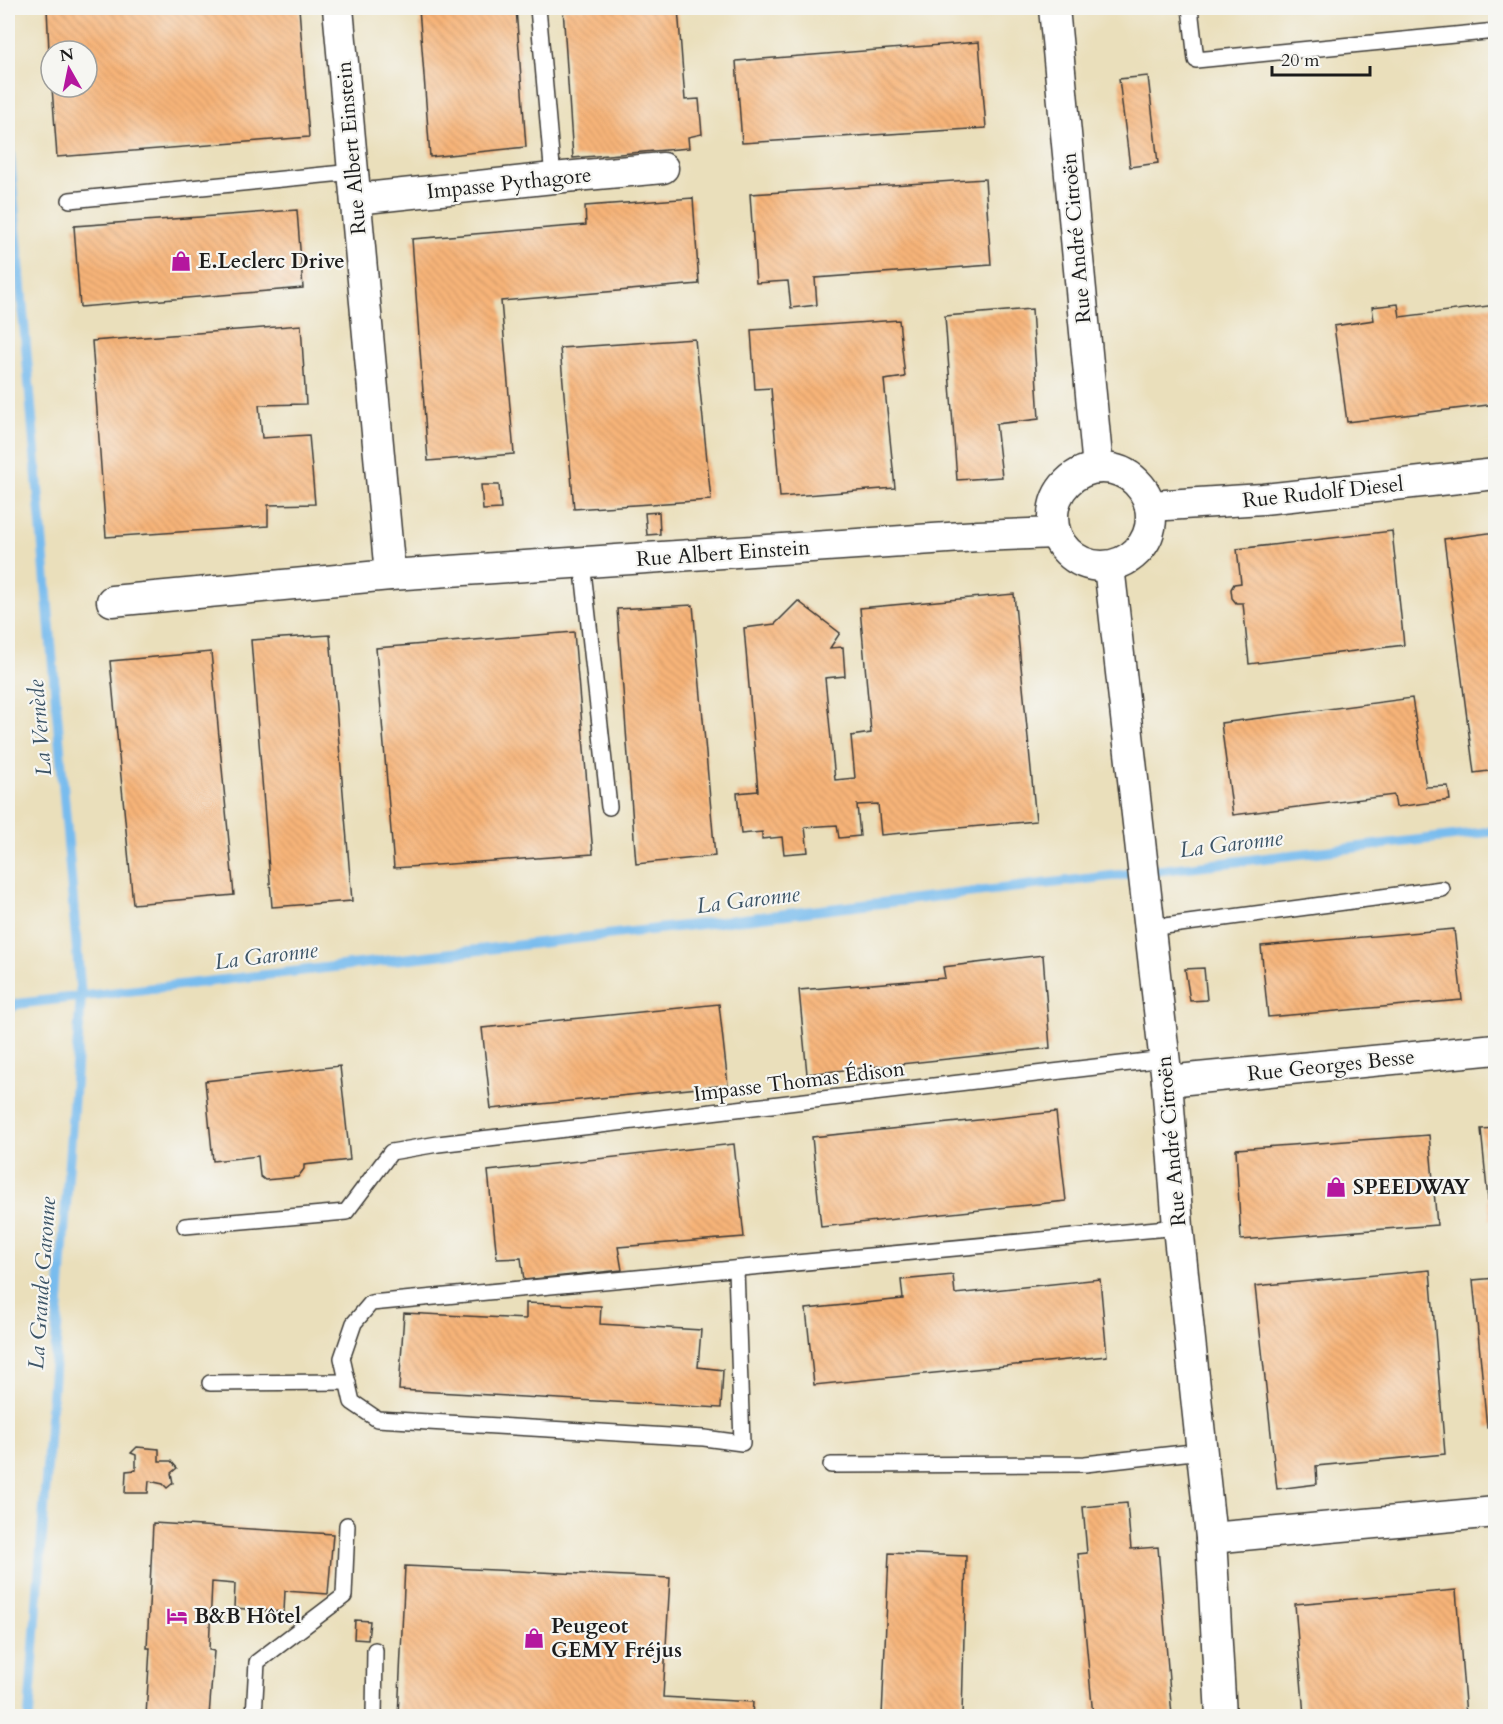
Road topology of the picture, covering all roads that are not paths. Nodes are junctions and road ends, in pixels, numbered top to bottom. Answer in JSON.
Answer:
{"nodes":[{"id":1,"x":338,"y":8,"type":"edge"},
{"id":2,"x":538,"y":8,"type":"edge"},
{"id":3,"x":1054,"y":8,"type":"edge"},
{"id":4,"x":1190,"y":8,"type":"edge"},
{"id":5,"x":1496,"y":31,"type":"edge"},
{"id":6,"x":663,"y":168,"type":"dead end"},
{"id":7,"x":553,"y":178,"type":"junction"},
{"id":8,"x":354,"y":185,"type":"junction"},
{"id":9,"x":70,"y":200,"type":"dead end"},
{"id":10,"x":1098,"y":468,"type":"junction"},
{"id":11,"x":1496,"y":474,"type":"edge"},
{"id":12,"x":1150,"y":506,"type":"junction"},
{"id":13,"x":1055,"y":533,"type":"junction"},
{"id":14,"x":582,"y":562,"type":"junction"},
{"id":15,"x":1109,"y":566,"type":"junction"},
{"id":16,"x":390,"y":575,"type":"junction"},
{"id":17,"x":112,"y":601,"type":"dead end"},
{"id":18,"x":609,"y":807,"type":"dead end"},
{"id":19,"x":1442,"y":889,"type":"dead end"},
{"id":20,"x":1150,"y":928,"type":"junction"},
{"id":21,"x":1496,"y":1049,"type":"edge"},
{"id":22,"x":1166,"y":1070,"type":"junction"},
{"id":23,"x":185,"y":1226,"type":"dead end"},
{"id":24,"x":1178,"y":1227,"type":"junction"},
{"id":25,"x":736,"y":1269,"type":"junction"},
{"id":26,"x":348,"y":1382,"type":"junction"},
{"id":27,"x":210,"y":1383,"type":"dead end"},
{"id":28,"x":1202,"y":1451,"type":"junction"},
{"id":29,"x":831,"y":1465,"type":"dead end"},
{"id":30,"x":1496,"y":1512,"type":"edge"},
{"id":31,"x":347,"y":1525,"type":"dead end"},
{"id":32,"x":1211,"y":1538,"type":"junction"},
{"id":33,"x":375,"y":1650,"type":"dead end"},
{"id":34,"x":254,"y":1716,"type":"edge"},
{"id":35,"x":374,"y":1716,"type":"edge"},
{"id":36,"x":1221,"y":1716,"type":"edge"}],
"edges":[{"from":1,"to":8,"type":"street","name":"Rue Albert Einstein"},
{"from":2,"to":7,"type":"lane"},
{"from":3,"to":10,"type":"street","name":"Rue André Citroën"},
{"from":4,"to":5,"type":"lane"},
{"from":6,"to":7,"type":"street","name":"Impasse Pythagore"},
{"from":7,"to":8,"type":"street","name":"Impasse Pythagore"},
{"from":8,"to":9,"type":"lane"},
{"from":8,"to":16,"type":"street","name":"Rue Albert Einstein"},
{"from":10,"to":12,"type":"street"},
{"from":10,"to":13,"type":"street"},
{"from":11,"to":12,"type":"street","name":"Rue Rudolf Diesel"},
{"from":12,"to":15,"type":"street"},
{"from":13,"to":14,"type":"street","name":"Rue Albert Einstein"},
{"from":13,"to":15,"type":"street"},
{"from":14,"to":16,"type":"street","name":"Rue Albert Einstein"},
{"from":14,"to":18,"type":"lane"},
{"from":15,"to":20,"type":"street","name":"Rue André Citroën"},
{"from":16,"to":17,"type":"street","name":"Rue Albert Einstein"},
{"from":19,"to":20,"type":"lane"},
{"from":20,"to":22,"type":"street","name":"Rue André Citroën"},
{"from":21,"to":22,"type":"street","name":"Rue Georges Besse"},
{"from":22,"to":23,"type":"lane","name":"Impasse Thomas Édison"},
{"from":22,"to":24,"type":"street","name":"Rue André Citroën"},
{"from":24,"to":25,"type":"lane"},
{"from":24,"to":28,"type":"street","name":"Rue André Citroën"},
{"from":25,"to":26,"type":"lane"},
{"from":25,"to":26,"type":"lane"},
{"from":26,"to":27,"type":"lane"},
{"from":28,"to":29,"type":"lane"},
{"from":28,"to":32,"type":"street","name":"Rue André Citroën"},
{"from":30,"to":32,"type":"street"},
{"from":31,"to":34,"type":"lane"},
{"from":32,"to":36,"type":"street","name":"Rue André Citroën"},
{"from":33,"to":35,"type":"lane"}]}
